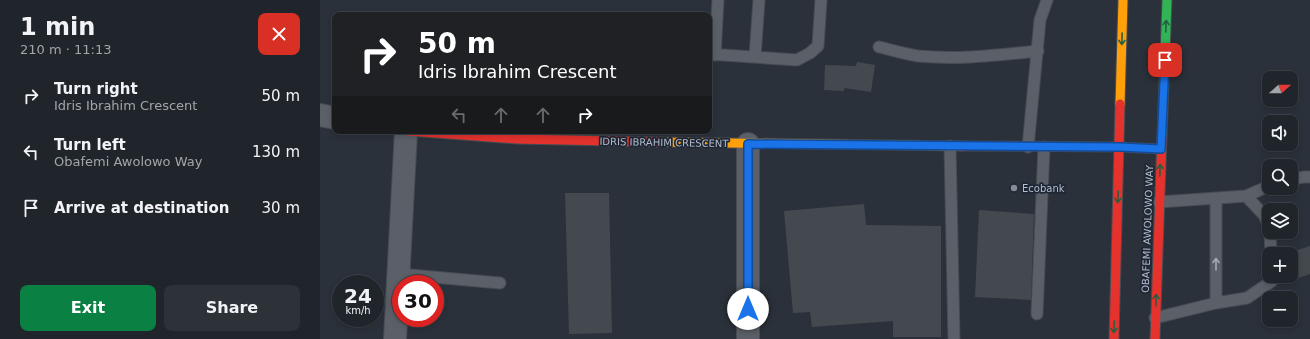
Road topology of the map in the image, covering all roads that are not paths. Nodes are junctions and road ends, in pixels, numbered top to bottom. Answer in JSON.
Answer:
{"nodes":[{"id":1,"x":718,"y":0,"type":"edge"},
{"id":2,"x":759,"y":0,"type":"edge"},
{"id":3,"x":821,"y":0,"type":"edge"},
{"id":4,"x":1047,"y":0,"type":"edge"},
{"id":5,"x":1123,"y":0,"type":"edge"},
{"id":6,"x":1167,"y":0,"type":"edge"},
{"id":7,"x":879,"y":47,"type":"dead end"},
{"id":8,"x":1038,"y":51,"type":"junction"},
{"id":9,"x":712,"y":54,"type":"edge"},
{"id":10,"x":755,"y":57,"type":"junction"},
{"id":11,"x":320,"y":115,"type":"edge"},
{"id":12,"x":332,"y":117,"type":"edge"},
{"id":13,"x":407,"y":134,"type":"edge"},
{"id":14,"x":448,"y":134,"type":"edge"},
{"id":15,"x":612,"y":136,"type":"edge"},
{"id":16,"x":748,"y":144,"type":"junction"},
{"id":17,"x":950,"y":146,"type":"junction"},
{"id":18,"x":1028,"y":147,"type":"junction"},
{"id":19,"x":1044,"y":147,"type":"junction"},
{"id":20,"x":1120,"y":147,"type":"junction"},
{"id":21,"x":1161,"y":149,"type":"junction"},
{"id":22,"x":1310,"y":177,"type":"edge"},
{"id":23,"x":1298,"y":178,"type":"edge"},
{"id":24,"x":1262,"y":189,"type":"edge"},
{"id":25,"x":1246,"y":196,"type":"junction"},
{"id":26,"x":1216,"y":199,"type":"junction"},
{"id":27,"x":1159,"y":202,"type":"junction"},
{"id":28,"x":1262,"y":213,"type":"edge"},
{"id":29,"x":399,"y":274,"type":"junction"},
{"id":30,"x":500,"y":283,"type":"dead end"},
{"id":31,"x":1269,"y":283,"type":"edge"},
{"id":32,"x":1216,"y":303,"type":"junction"},
{"id":33,"x":1037,"y":314,"type":"dead end"},
{"id":34,"x":1155,"y":318,"type":"junction"},
{"id":35,"x":395,"y":339,"type":"edge"},
{"id":36,"x":748,"y":339,"type":"edge"},
{"id":37,"x":954,"y":339,"type":"edge"},
{"id":38,"x":1114,"y":339,"type":"edge"},
{"id":39,"x":1155,"y":339,"type":"edge"}],
"edges":[{"from":1,"to":9,"type":"lane"},
{"from":2,"to":10,"type":"lane"},
{"from":3,"to":10,"type":"lane"},
{"from":4,"to":8,"type":"lane"},
{"from":5,"to":20,"type":"street","one_way":true},
{"from":21,"to":6,"type":"street","name":"OBAFEMI AWOLOWO WAY","one_way":true},
{"from":7,"to":8,"type":"lane"},
{"from":8,"to":18,"type":"lane"},
{"from":9,"to":10,"type":"lane"},
{"from":11,"to":12,"type":"street"},
{"from":13,"to":29,"type":"street"},
{"from":14,"to":15,"type":"street","name":"IDRIS IBRAHIM CRESCENT"},
{"from":15,"to":16,"type":"street","name":"IDRIS IBRAHIM CRESCENT"},
{"from":16,"to":17,"type":"street","name":"IDRIS IBRAHIM CRESCENT"},
{"from":16,"to":36,"type":"street"},
{"from":17,"to":18,"type":"street","name":"IDRIS IBRAHIM CRESCENT"},
{"from":17,"to":37,"type":"lane"},
{"from":18,"to":19,"type":"street","name":"IDRIS IBRAHIM CRESCENT"},
{"from":19,"to":20,"type":"street","name":"IDRIS IBRAHIM CRESCENT"},
{"from":19,"to":33,"type":"lane"},
{"from":20,"to":21,"type":"street","name":"IDRIS IBRAHIM CRESCENT"},
{"from":20,"to":38,"type":"street","one_way":true},
{"from":27,"to":21,"type":"street","name":"OBAFEMI AWOLOWO WAY","one_way":true},
{"from":22,"to":23,"type":"lane"},
{"from":24,"to":25,"type":"lane"},
{"from":25,"to":26,"type":"lane"},
{"from":25,"to":28,"type":"lane"},
{"from":26,"to":27,"type":"lane"},
{"from":32,"to":26,"type":"lane","one_way":true},
{"from":34,"to":27,"type":"street","name":"OBAFEMI AWOLOWO WAY","one_way":true},
{"from":29,"to":30,"type":"lane"},
{"from":29,"to":35,"type":"street"},
{"from":31,"to":32,"type":"lane"},
{"from":32,"to":34,"type":"lane"},
{"from":34,"to":39,"type":"street","name":"OBAFEMI AWOLOWO WAY"}]}
